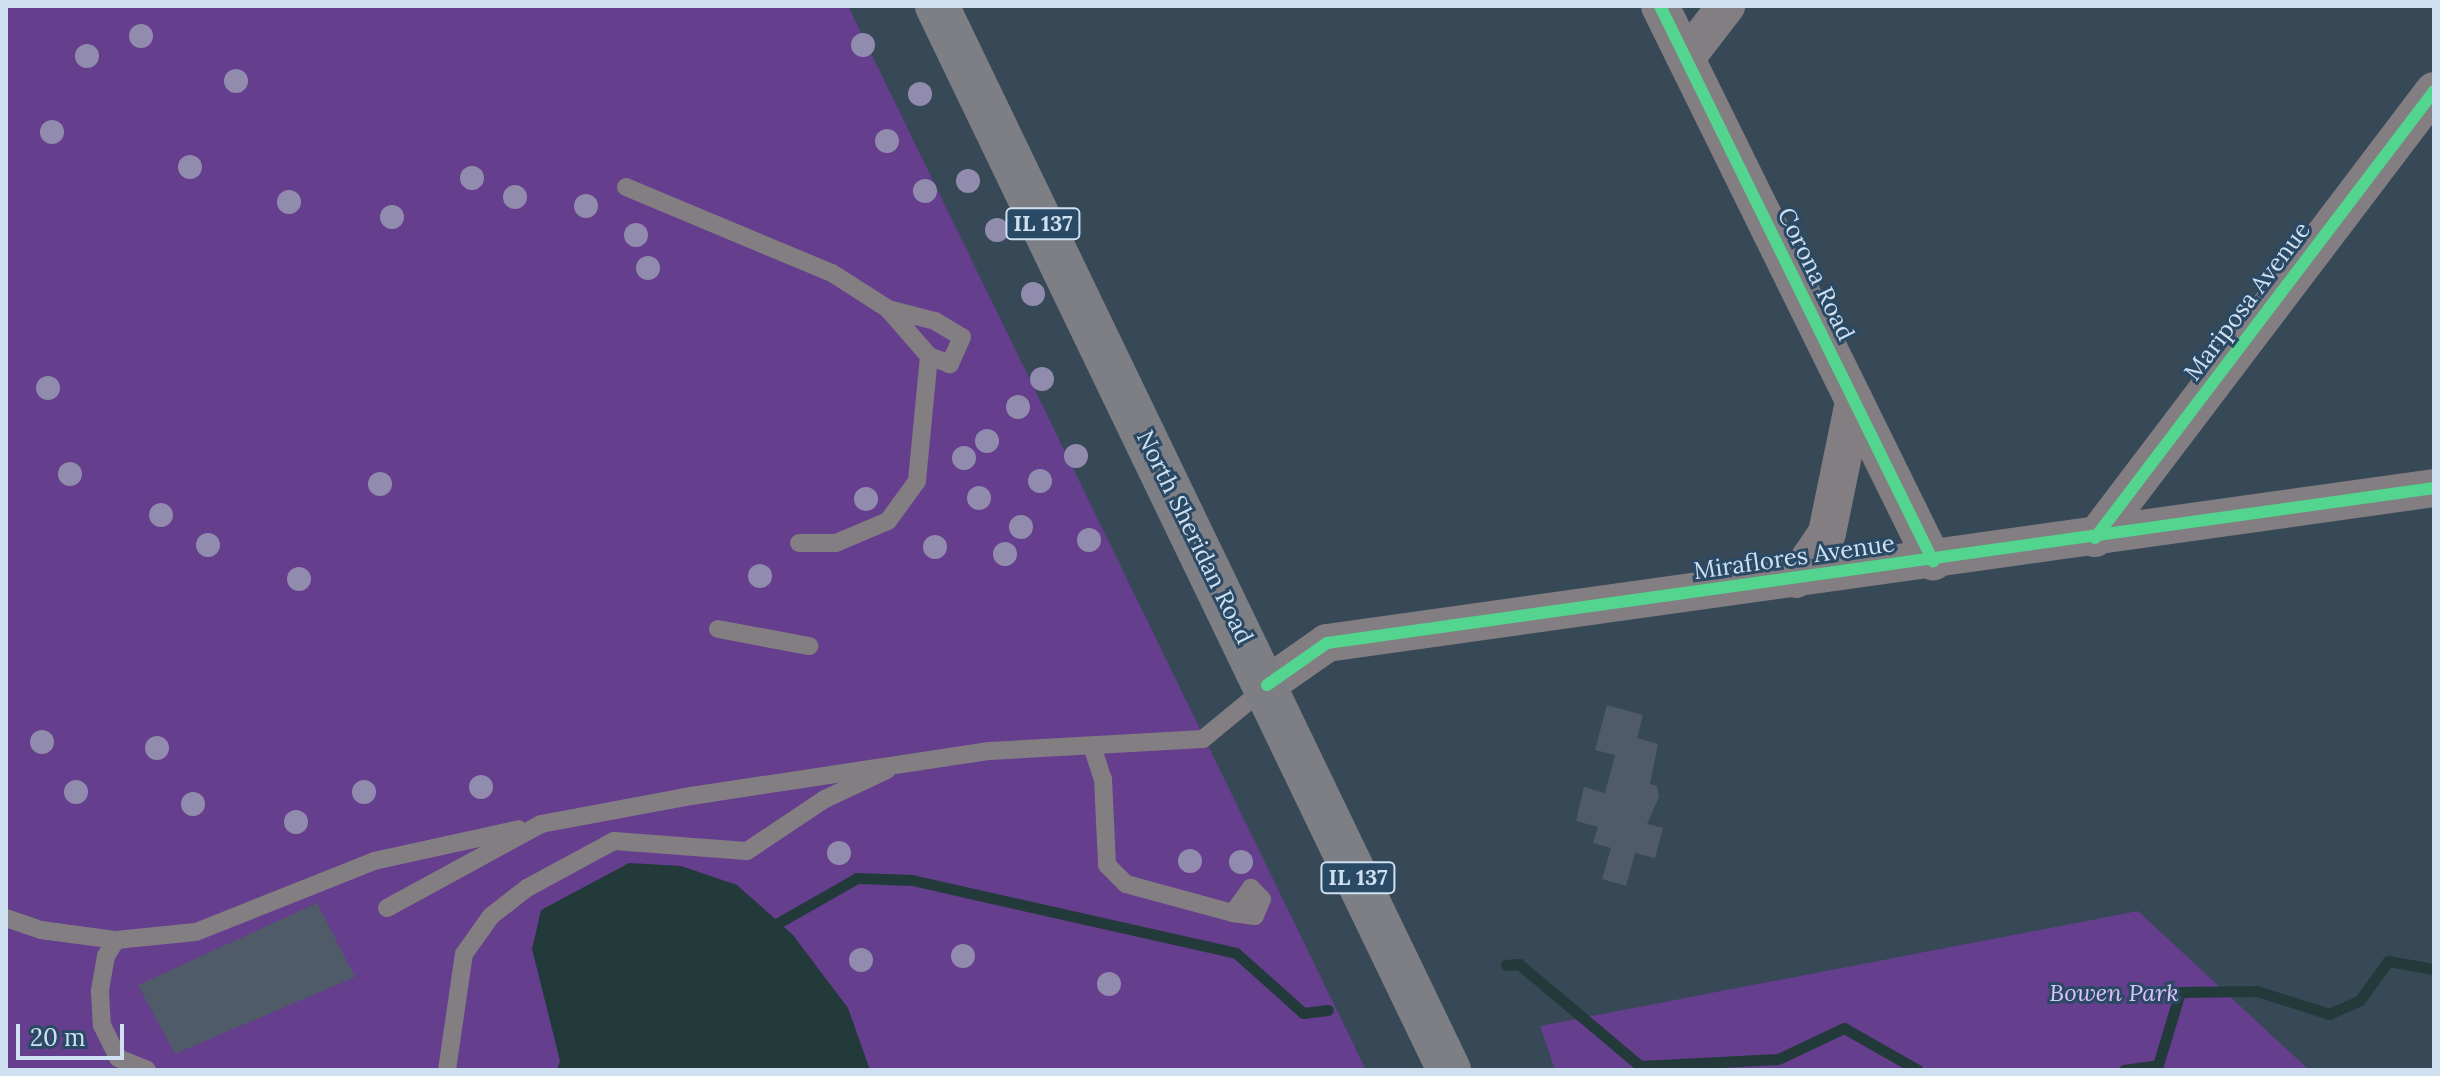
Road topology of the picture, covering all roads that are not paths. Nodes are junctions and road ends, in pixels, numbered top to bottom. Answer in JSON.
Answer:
{"nodes":[{"id":1,"x":937,"y":6,"type":"edge"},
{"id":2,"x":1660,"y":6,"type":"edge"},
{"id":3,"x":1726,"y":6,"type":"edge"},
{"id":4,"x":1686,"y":58,"type":"junction"},
{"id":5,"x":2434,"y":91,"type":"edge"},
{"id":6,"x":626,"y":187,"type":"dead end"},
{"id":7,"x":888,"y":309,"type":"junction"},
{"id":8,"x":929,"y":356,"type":"junction"},
{"id":9,"x":1854,"y":401,"type":"junction"},
{"id":10,"x":2434,"y":488,"type":"edge"},
{"id":11,"x":2095,"y":538,"type":"junction"},
{"id":12,"x":799,"y":543,"type":"dead end"},
{"id":13,"x":1933,"y":561,"type":"junction"},
{"id":14,"x":1796,"y":579,"type":"junction"},
{"id":15,"x":718,"y":629,"type":"dead end"},
{"id":16,"x":809,"y":646,"type":"dead end"},
{"id":17,"x":1267,"y":685,"type":"junction"},
{"id":18,"x":1092,"y":746,"type":"junction"},
{"id":19,"x":895,"y":765,"type":"junction"},
{"id":20,"x":541,"y":824,"type":"junction"},
{"id":21,"x":387,"y":908,"type":"dead end"},
{"id":22,"x":1233,"y":913,"type":"dead end"},
{"id":23,"x":6,"y":918,"type":"edge"},
{"id":24,"x":116,"y":940,"type":"junction"},
{"id":25,"x":147,"y":1070,"type":"edge"},
{"id":26,"x":447,"y":1070,"type":"edge"},
{"id":27,"x":1449,"y":1070,"type":"edge"}],
"edges":[{"from":1,"to":17,"type":"main road","name":"North Sheridan Road","number":"IL 137"},
{"from":2,"to":4,"type":"street","name":"Corona Road"},
{"from":3,"to":4,"type":"street"},
{"from":4,"to":9,"type":"street","name":"Corona Road"},
{"from":5,"to":11,"type":"street","name":"Mariposa Avenue"},
{"from":6,"to":7,"type":"lane"},
{"from":7,"to":8,"type":"lane"},
{"from":7,"to":8,"type":"lane"},
{"from":8,"to":12,"type":"lane"},
{"from":9,"to":13,"type":"street","name":"Corona Road"},
{"from":9,"to":14,"type":"street"},
{"from":10,"to":11,"type":"street","name":"Miraflores Avenue"},
{"from":11,"to":13,"type":"street","name":"Miraflores Avenue"},
{"from":13,"to":14,"type":"street","name":"Miraflores Avenue"},
{"from":14,"to":17,"type":"street","name":"Miraflores Avenue"},
{"from":15,"to":16,"type":"lane"},
{"from":17,"to":18,"type":"lane"},
{"from":17,"to":27,"type":"main road","name":"North Sheridan Road","number":"IL 137"},
{"from":18,"to":19,"type":"lane"},
{"from":18,"to":22,"type":"lane"},
{"from":19,"to":20,"type":"lane"},
{"from":19,"to":26,"type":"lane"},
{"from":20,"to":21,"type":"lane"},
{"from":20,"to":24,"type":"lane"},
{"from":23,"to":24,"type":"lane"},
{"from":24,"to":25,"type":"lane"}]}
